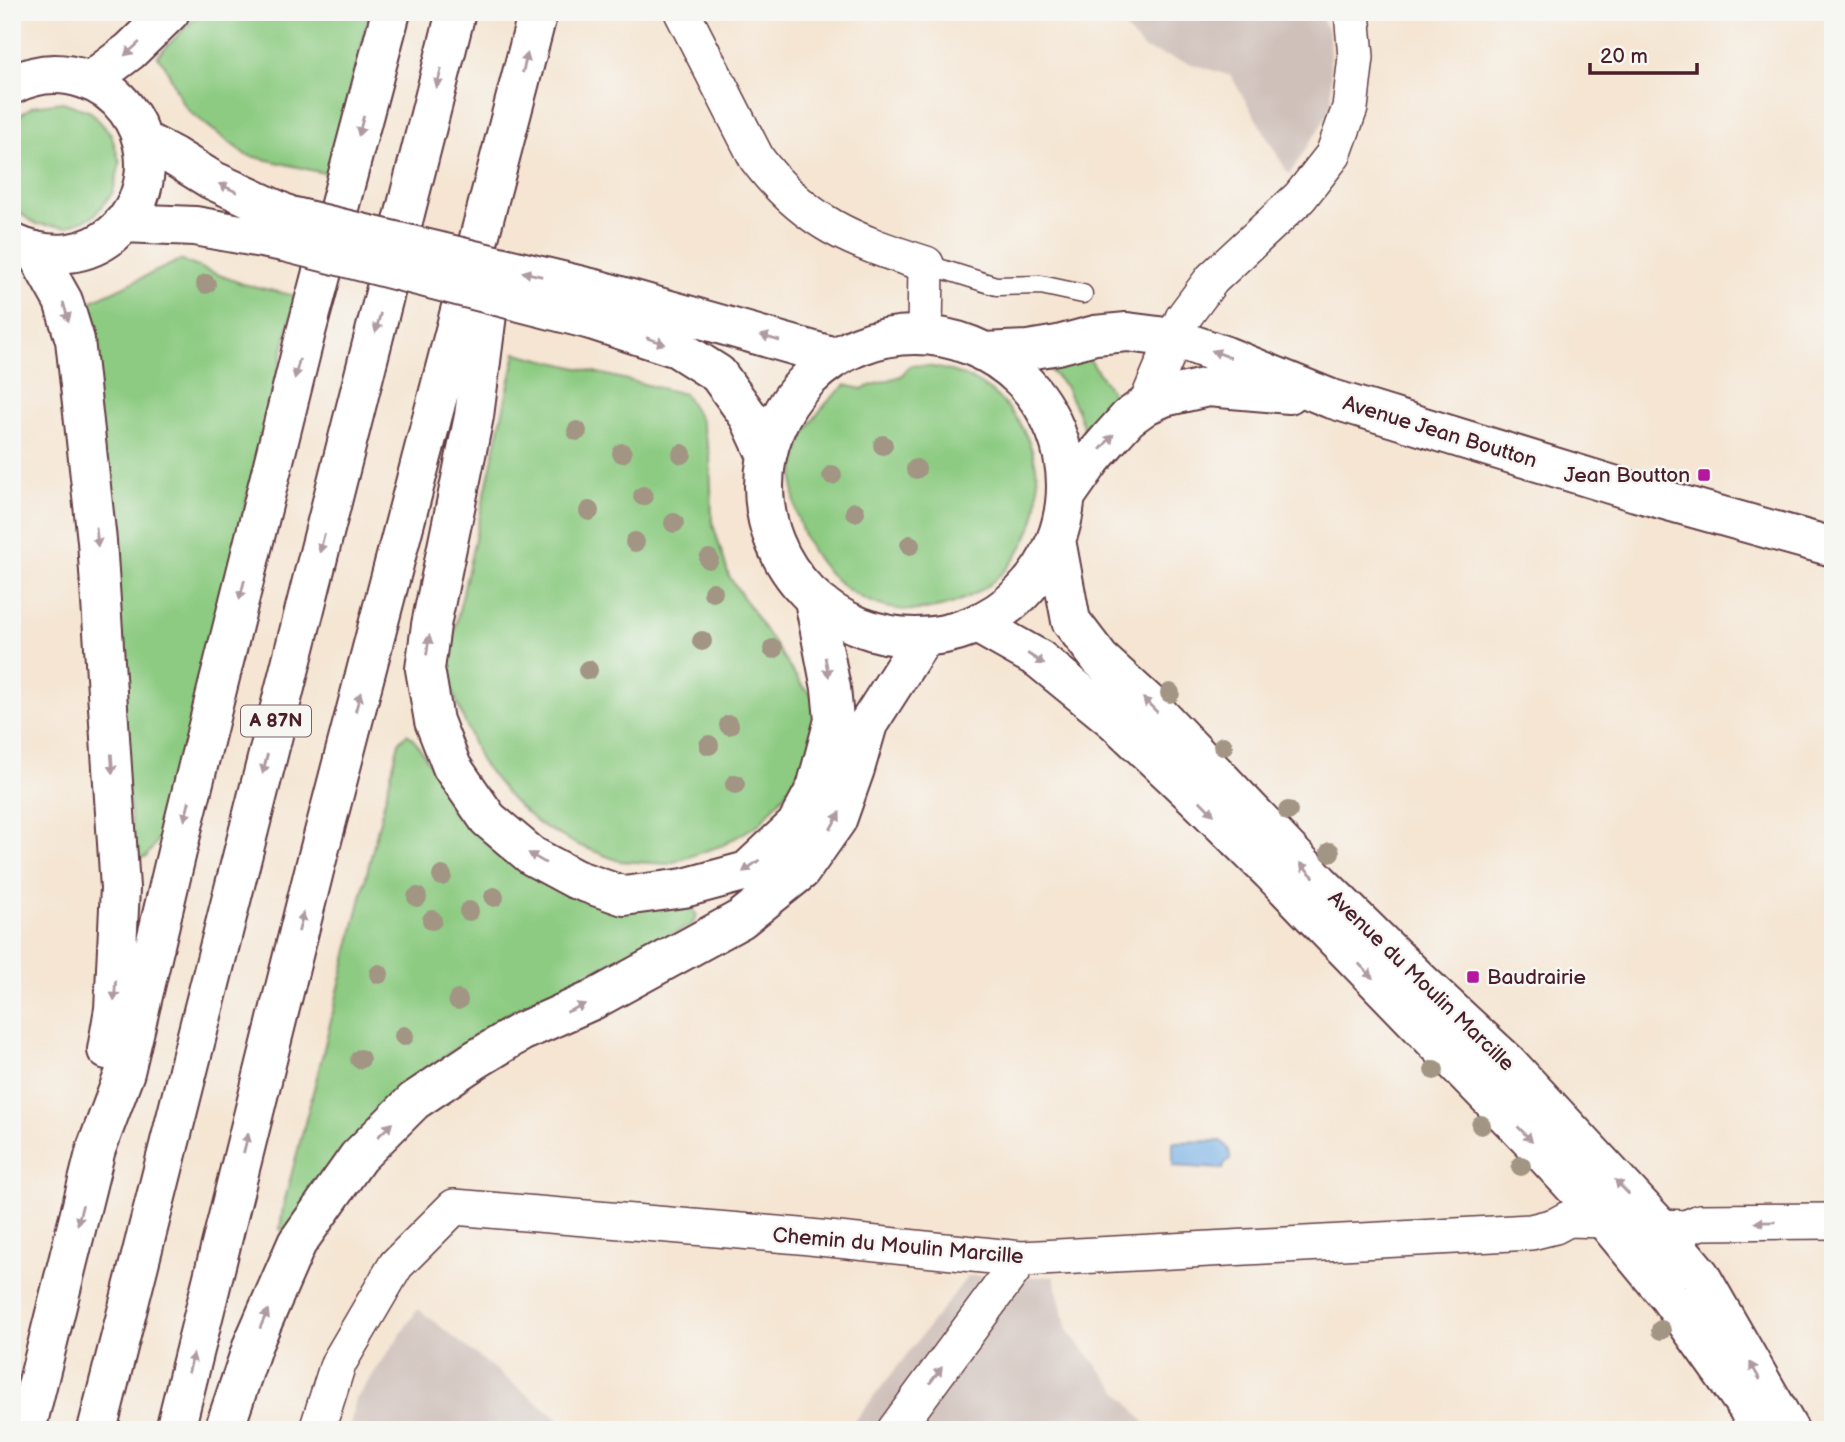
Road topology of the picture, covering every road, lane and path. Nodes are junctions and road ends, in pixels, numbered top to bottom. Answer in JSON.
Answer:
{"nodes":[{"id":1,"x":170,"y":12,"type":"edge"},
{"id":2,"x":391,"y":12,"type":"edge"},
{"id":3,"x":456,"y":12,"type":"edge"},
{"id":4,"x":538,"y":12,"type":"edge"},
{"id":5,"x":682,"y":12,"type":"edge"},
{"id":6,"x":1352,"y":12,"type":"edge"},
{"id":7,"x":18,"y":80,"type":"edge"},
{"id":8,"x":90,"y":81,"type":"junction"},
{"id":9,"x":512,"y":113,"type":"junction"},
{"id":10,"x":142,"y":140,"type":"junction"},
{"id":11,"x":123,"y":223,"type":"junction"},
{"id":12,"x":287,"y":229,"type":"junction"},
{"id":13,"x":23,"y":247,"type":"edge"},
{"id":14,"x":926,"y":264,"type":"junction"},
{"id":15,"x":1083,"y":294,"type":"dead end"},
{"id":16,"x":595,"y":305,"type":"junction"},
{"id":17,"x":925,"y":336,"type":"junction"},
{"id":18,"x":1174,"y":338,"type":"junction"},
{"id":19,"x":983,"y":352,"type":"junction"},
{"id":20,"x":835,"y":358,"type":"junction"},
{"id":21,"x":1329,"y":398,"type":"junction"},
{"id":22,"x":1146,"y":405,"type":"junction"},
{"id":23,"x":767,"y":456,"type":"junction"},
{"id":24,"x":1066,"y":496,"type":"junction"},
{"id":25,"x":1056,"y":540,"type":"junction"},
{"id":26,"x":1833,"y":547,"type":"edge"},
{"id":27,"x":814,"y":600,"type":"junction"},
{"id":28,"x":977,"y":624,"type":"junction"},
{"id":29,"x":923,"y":638,"type":"junction"},
{"id":30,"x":96,"y":1149,"type":"junction"},
{"id":31,"x":1605,"y":1220,"type":"junction"},
{"id":32,"x":1833,"y":1221,"type":"edge"},
{"id":33,"x":1660,"y":1227,"type":"junction"},
{"id":34,"x":1021,"y":1259,"type":"junction"},
{"id":35,"x":26,"y":1430,"type":"edge"},
{"id":36,"x":97,"y":1430,"type":"edge"},
{"id":37,"x":175,"y":1430,"type":"edge"},
{"id":38,"x":224,"y":1430,"type":"edge"},
{"id":39,"x":317,"y":1430,"type":"edge"},
{"id":40,"x":895,"y":1430,"type":"edge"},
{"id":41,"x":1759,"y":1430,"type":"edge"},
{"id":42,"x":1789,"y":1430,"type":"edge"}],
"edges":[{"from":1,"to":8,"type":"main road","one_way":true},
{"from":2,"to":30,"type":"main road","one_way":true},
{"from":3,"to":36,"type":"main road","number":"A 87N","one_way":true},
{"from":9,"to":4,"type":"main road","one_way":true},
{"from":5,"to":14,"type":"street"},
{"from":6,"to":18,"type":"street"},
{"from":7,"to":8,"type":"main road"},
{"from":8,"to":10,"type":"main road"},
{"from":27,"to":9,"type":"main road","one_way":true},
{"from":37,"to":9,"type":"main road","one_way":true},
{"from":10,"to":11,"type":"main road"},
{"from":12,"to":10,"type":"main road","one_way":true},
{"from":11,"to":12,"type":"main road"},
{"from":11,"to":13,"type":"main road"},
{"from":12,"to":16,"type":"main road","bridge":true},
{"from":13,"to":30,"type":"main road","one_way":true},
{"from":14,"to":15,"type":"lane"},
{"from":14,"to":17,"type":"street"},
{"from":20,"to":16,"type":"main road","one_way":true},
{"from":16,"to":23,"type":"main road","one_way":true},
{"from":17,"to":19,"type":"main road"},
{"from":17,"to":20,"type":"main road"},
{"from":18,"to":19,"type":"main road","name":"Avenue Jean Boutton"},
{"from":21,"to":18,"type":"main road","name":"Avenue Jean Boutton","one_way":true},
{"from":18,"to":22,"type":"street"},
{"from":19,"to":24,"type":"main road"},
{"from":20,"to":23,"type":"main road"},
{"from":21,"to":22,"type":"main road","name":"Avenue Jean Boutton"},
{"from":21,"to":26,"type":"main road","name":"Avenue Jean Boutton"},
{"from":24,"to":22,"type":"main road","name":"Avenue Jean Boutton","one_way":true},
{"from":23,"to":27,"type":"main road"},
{"from":24,"to":25,"type":"main road"},
{"from":25,"to":28,"type":"main road"},
{"from":33,"to":25,"type":"main road","name":"Avenue du Moulin Marcille","one_way":true},
{"from":27,"to":29,"type":"main road"},
{"from":28,"to":29,"type":"main road"},
{"from":28,"to":31,"type":"main road","name":"Avenue du Moulin Marcille","one_way":true},
{"from":38,"to":29,"type":"main road","one_way":true},
{"from":30,"to":35,"type":"main road","one_way":true},
{"from":31,"to":34,"type":"street","name":"Chemin du Moulin Marcille"},
{"from":31,"to":41,"type":"main road","name":"Avenue du Moulin Marcille"},
{"from":32,"to":33,"type":"street","one_way":true},
{"from":42,"to":33,"type":"main road","name":"Avenue du Moulin Marcille","one_way":true},
{"from":34,"to":39,"type":"street","name":"Chemin du Moulin Marcille"},
{"from":40,"to":34,"type":"street","one_way":true}]}
